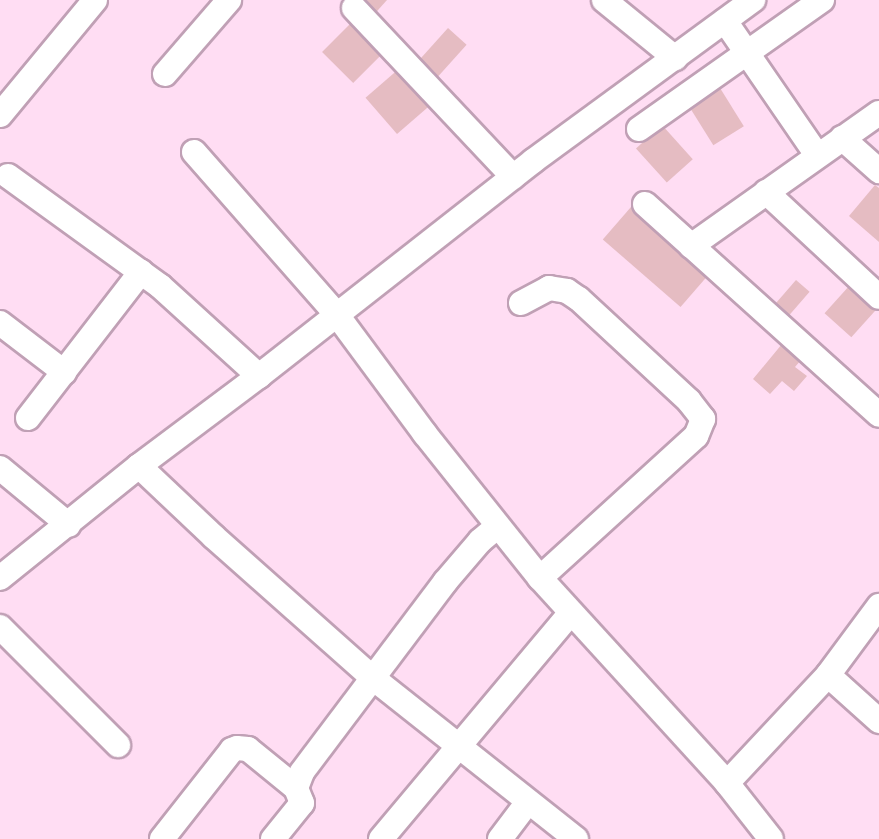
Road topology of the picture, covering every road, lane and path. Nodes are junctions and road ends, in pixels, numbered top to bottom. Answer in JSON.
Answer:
{"nodes":[{"id":1,"x":95,"y":0,"type":"edge"},
{"id":2,"x":229,"y":0,"type":"edge"},
{"id":3,"x":604,"y":0,"type":"edge"},
{"id":4,"x":753,"y":0,"type":"edge"},
{"id":5,"x":822,"y":0,"type":"edge"},
{"id":6,"x":354,"y":8,"type":"dead end"},
{"id":7,"x":725,"y":21,"type":"junction"},
{"id":8,"x":747,"y":52,"type":"junction"},
{"id":9,"x":675,"y":58,"type":"junction"},
{"id":10,"x":165,"y":74,"type":"dead end"},
{"id":11,"x":879,"y":113,"type":"edge"},
{"id":12,"x":0,"y":115,"type":"edge"},
{"id":13,"x":639,"y":129,"type":"dead end"},
{"id":14,"x":842,"y":138,"type":"junction"},
{"id":15,"x":194,"y":152,"type":"dead end"},
{"id":16,"x":817,"y":155,"type":"junction"},
{"id":17,"x":879,"y":171,"type":"edge"},
{"id":18,"x":8,"y":176,"type":"dead end"},
{"id":19,"x":513,"y":177,"type":"junction"},
{"id":20,"x":766,"y":192,"type":"junction"},
{"id":21,"x":645,"y":204,"type":"dead end"},
{"id":22,"x":691,"y":246,"type":"junction"},
{"id":23,"x":141,"y":272,"type":"junction"},
{"id":24,"x":879,"y":297,"type":"edge"},
{"id":25,"x":521,"y":303,"type":"dead end"},
{"id":26,"x":337,"y":315,"type":"junction"},
{"id":27,"x":0,"y":324,"type":"edge"},
{"id":28,"x":64,"y":372,"type":"junction"},
{"id":29,"x":259,"y":376,"type":"junction"},
{"id":30,"x":879,"y":415,"type":"edge"},
{"id":31,"x":28,"y":418,"type":"dead end"},
{"id":32,"x":139,"y":466,"type":"junction"},
{"id":33,"x":0,"y":468,"type":"edge"},
{"id":34,"x":69,"y":525,"type":"junction"},
{"id":35,"x":498,"y":526,"type":"junction"},
{"id":36,"x":0,"y":578,"type":"edge"},
{"id":37,"x":540,"y":578,"type":"junction"},
{"id":38,"x":879,"y":606,"type":"edge"},
{"id":39,"x":570,"y":614,"type":"junction"},
{"id":40,"x":0,"y":627,"type":"edge"},
{"id":41,"x":828,"y":675,"type":"junction"},
{"id":42,"x":373,"y":678,"type":"junction"},
{"id":43,"x":879,"y":721,"type":"edge"},
{"id":44,"x":118,"y":745,"type":"dead end"},
{"id":45,"x":459,"y":745,"type":"junction"},
{"id":46,"x":727,"y":783,"type":"junction"},
{"id":47,"x":296,"y":788,"type":"junction"},
{"id":48,"x":528,"y":802,"type":"junction"},
{"id":49,"x":162,"y":839,"type":"edge"},
{"id":50,"x":273,"y":839,"type":"edge"},
{"id":51,"x":381,"y":839,"type":"edge"},
{"id":52,"x":500,"y":839,"type":"edge"},
{"id":53,"x":576,"y":839,"type":"edge"},
{"id":54,"x":771,"y":839,"type":"edge"}],
"edges":[{"from":1,"to":12,"type":"street"},
{"from":2,"to":10,"type":"street"},
{"from":3,"to":9,"type":"street"},
{"from":4,"to":7,"type":"street"},
{"from":5,"to":8,"type":"street"},
{"from":6,"to":19,"type":"street"},
{"from":7,"to":8,"type":"street"},
{"from":7,"to":9,"type":"street"},
{"from":8,"to":13,"type":"street"},
{"from":8,"to":16,"type":"street"},
{"from":9,"to":19,"type":"street"},
{"from":11,"to":14,"type":"street"},
{"from":14,"to":16,"type":"street"},
{"from":14,"to":17,"type":"street"},
{"from":15,"to":26,"type":"street"},
{"from":16,"to":20,"type":"street"},
{"from":18,"to":23,"type":"street"},
{"from":19,"to":26,"type":"street"},
{"from":20,"to":22,"type":"street"},
{"from":20,"to":24,"type":"street"},
{"from":21,"to":22,"type":"street"},
{"from":22,"to":30,"type":"street"},
{"from":23,"to":28,"type":"street"},
{"from":23,"to":29,"type":"street"},
{"from":25,"to":37,"type":"street"},
{"from":26,"to":29,"type":"street"},
{"from":26,"to":35,"type":"street"},
{"from":27,"to":28,"type":"street"},
{"from":28,"to":31,"type":"street"},
{"from":29,"to":32,"type":"street"},
{"from":32,"to":34,"type":"street"},
{"from":32,"to":42,"type":"street"},
{"from":33,"to":34,"type":"street"},
{"from":34,"to":36,"type":"street"},
{"from":35,"to":37,"type":"street"},
{"from":35,"to":42,"type":"street"},
{"from":37,"to":39,"type":"street"},
{"from":38,"to":41,"type":"street"},
{"from":39,"to":45,"type":"street"},
{"from":39,"to":46,"type":"street"},
{"from":40,"to":44,"type":"street"},
{"from":41,"to":43,"type":"street"},
{"from":41,"to":46,"type":"street"},
{"from":42,"to":45,"type":"street"},
{"from":42,"to":47,"type":"street"},
{"from":45,"to":48,"type":"street"},
{"from":45,"to":51,"type":"street"},
{"from":46,"to":54,"type":"street"},
{"from":47,"to":49,"type":"street"},
{"from":47,"to":50,"type":"street"},
{"from":48,"to":52,"type":"street"},
{"from":48,"to":53,"type":"street"}]}
